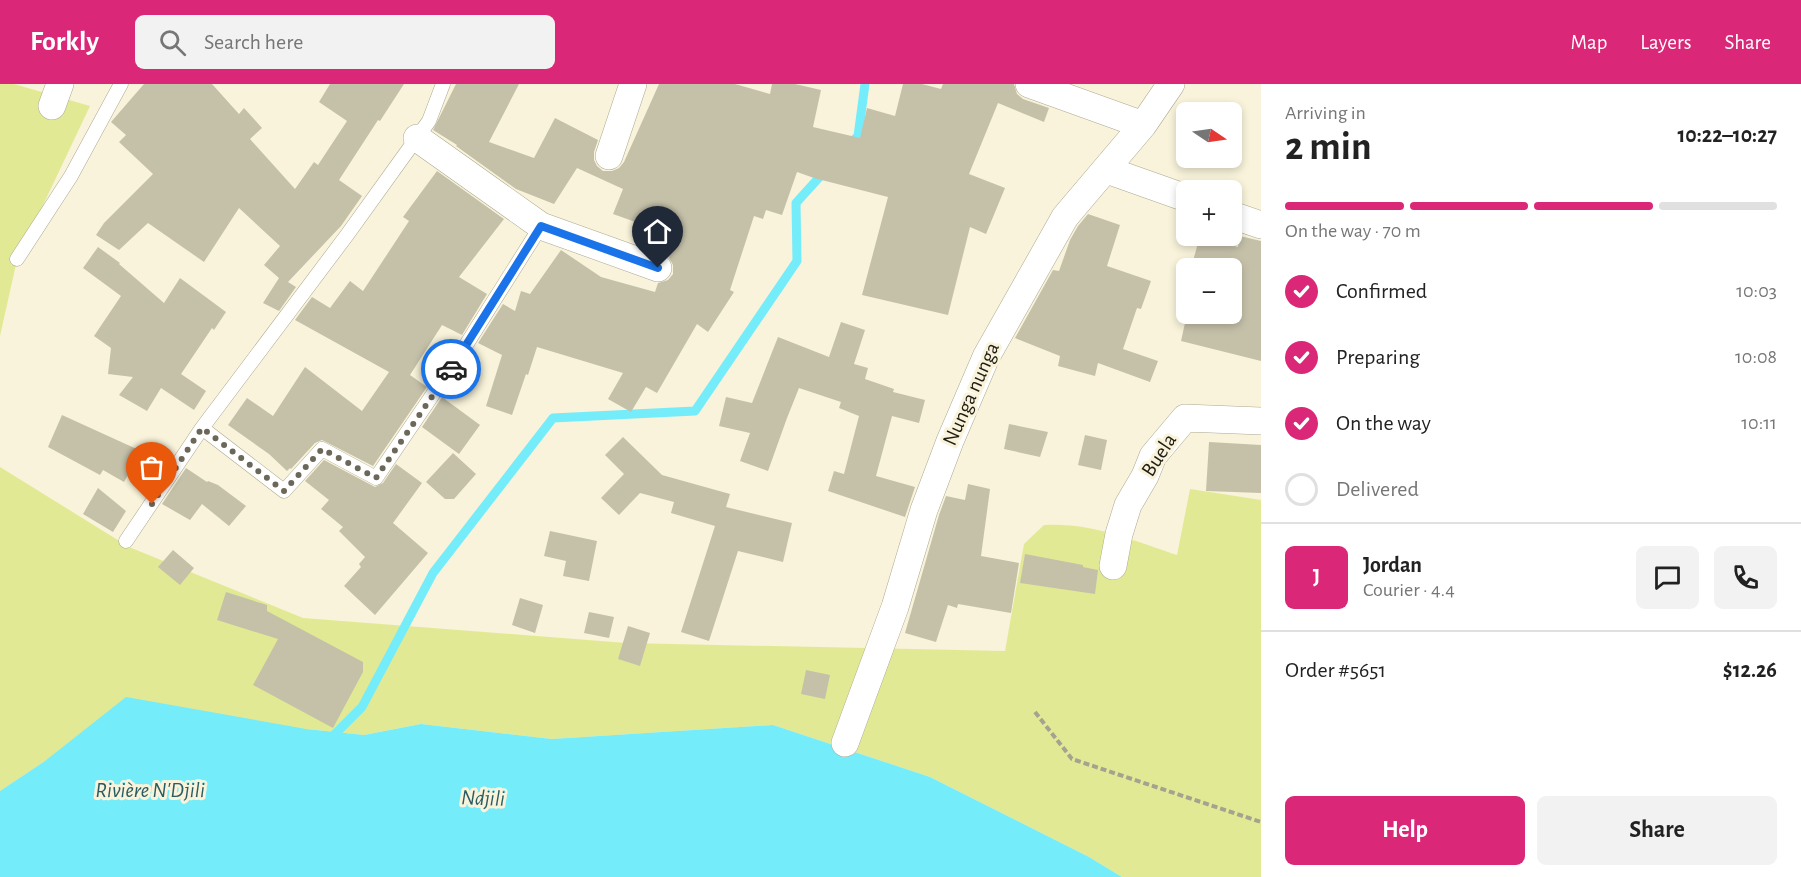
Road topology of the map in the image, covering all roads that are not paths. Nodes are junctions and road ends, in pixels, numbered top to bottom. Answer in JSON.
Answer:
{"nodes":[{"id":1,"x":121,"y":84,"type":"edge"},
{"id":2,"x":443,"y":84,"type":"edge"},
{"id":3,"x":633,"y":84,"type":"edge"},
{"id":4,"x":1029,"y":84,"type":"edge"},
{"id":5,"x":1171,"y":84,"type":"edge"},
{"id":6,"x":1143,"y":125,"type":"junction"},
{"id":7,"x":417,"y":138,"type":"junction"},
{"id":8,"x":609,"y":156,"type":"dead end"},
{"id":9,"x":1107,"y":170,"type":"junction"},
{"id":10,"x":1176,"y":194,"type":"edge"},
{"id":11,"x":1242,"y":218,"type":"edge"},
{"id":12,"x":1261,"y":225,"type":"edge"},
{"id":13,"x":541,"y":226,"type":"junction"},
{"id":14,"x":17,"y":259,"type":"dead end"},
{"id":15,"x":658,"y":268,"type":"dead end"},
{"id":16,"x":1261,"y":421,"type":"edge"},
{"id":17,"x":202,"y":428,"type":"junction"},
{"id":18,"x":126,"y":541,"type":"dead end"},
{"id":19,"x":1113,"y":566,"type":"dead end"},
{"id":20,"x":845,"y":743,"type":"dead end"}],
"edges":[{"from":1,"to":14,"type":"lane"},
{"from":2,"to":7,"type":"lane"},
{"from":3,"to":8,"type":"street"},
{"from":4,"to":6,"type":"street"},
{"from":5,"to":6,"type":"street","name":"Nunga nunga"},
{"from":6,"to":9,"type":"street","name":"Nunga nunga"},
{"from":7,"to":13,"type":"street"},
{"from":7,"to":17,"type":"lane"},
{"from":9,"to":10,"type":"street"},
{"from":9,"to":20,"type":"street","name":"Nunga nunga"},
{"from":11,"to":12,"type":"street"},
{"from":13,"to":15,"type":"street"},
{"from":13,"to":17,"type":"lane"},
{"from":16,"to":19,"type":"street","name":"Buela"},
{"from":17,"to":18,"type":"lane"}]}
